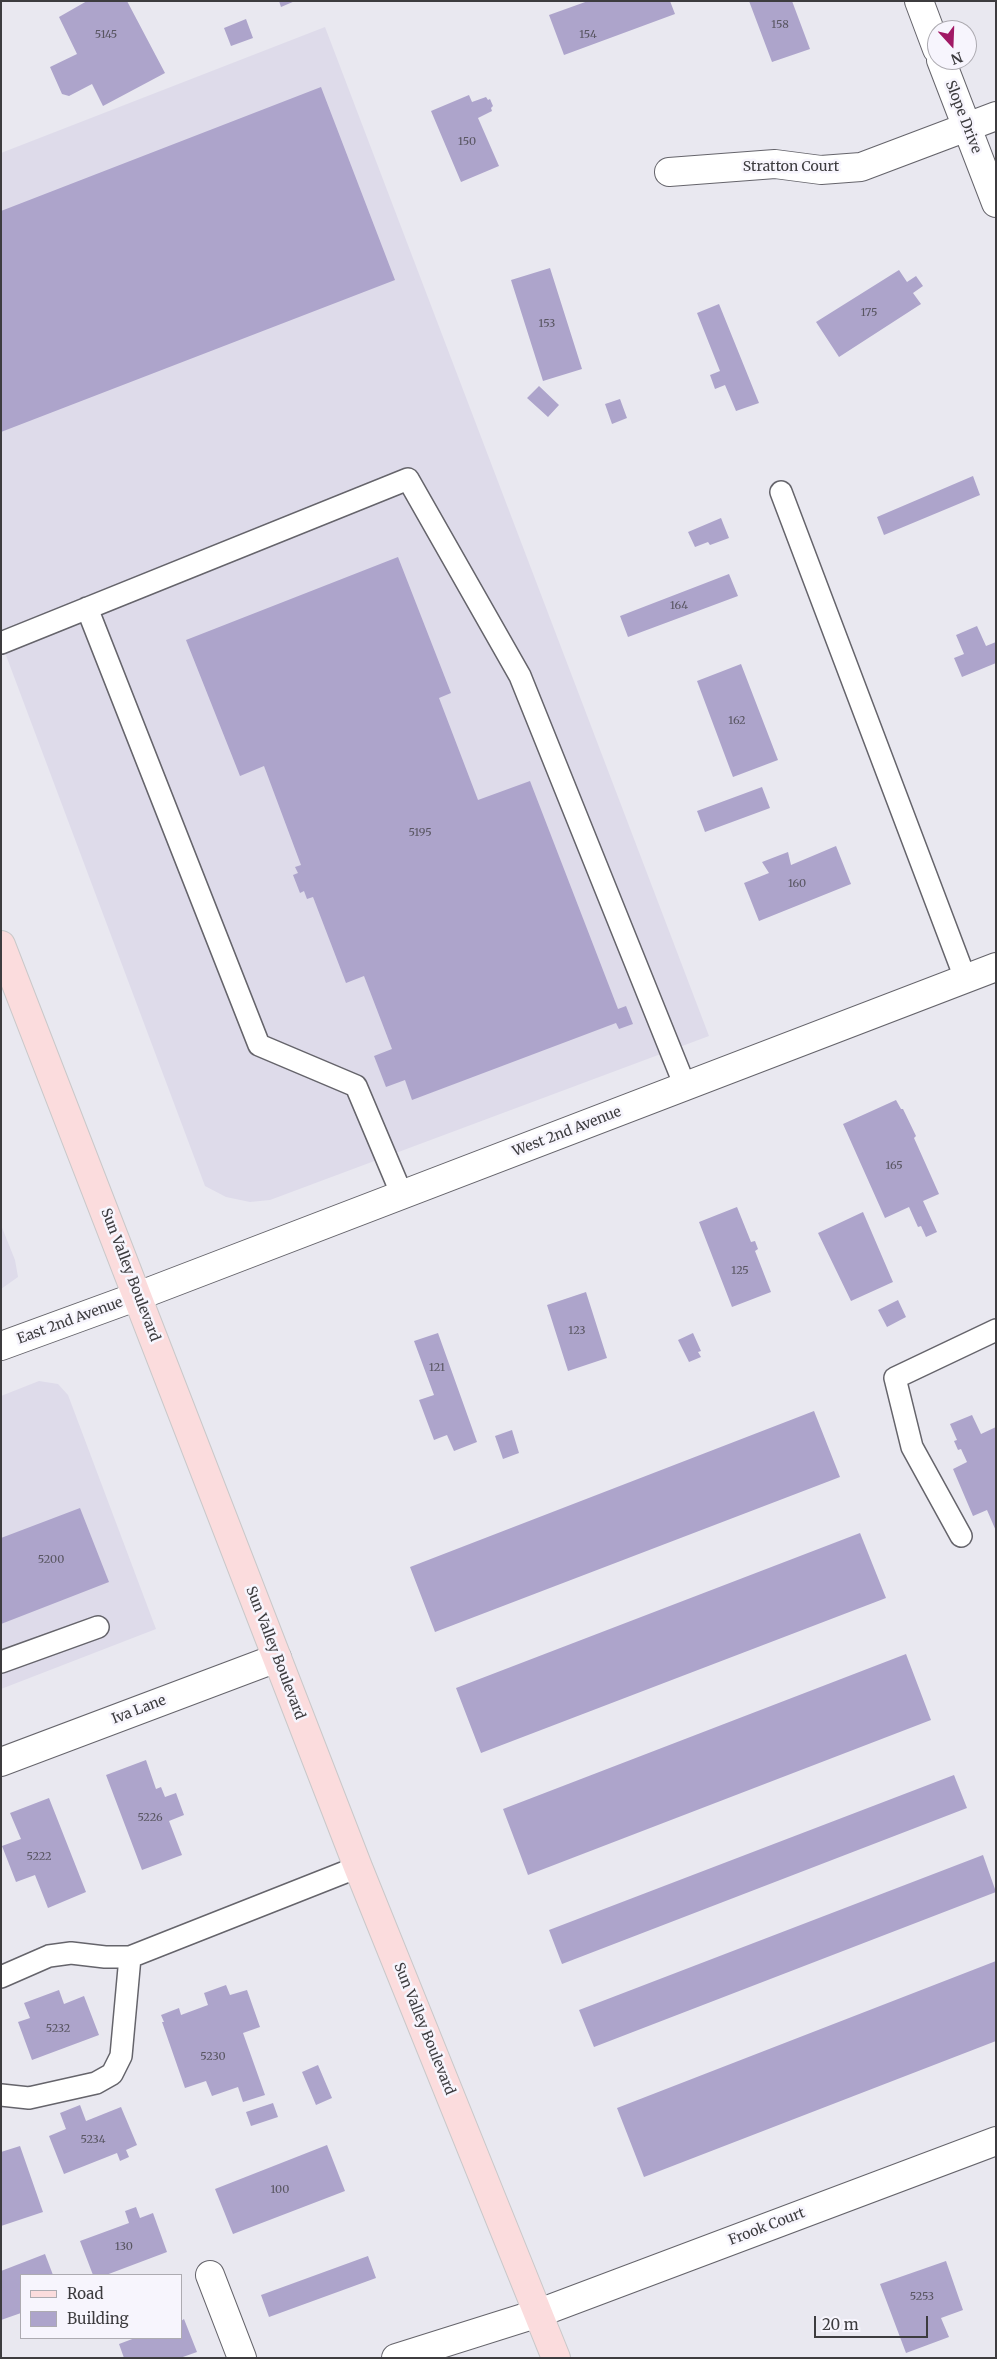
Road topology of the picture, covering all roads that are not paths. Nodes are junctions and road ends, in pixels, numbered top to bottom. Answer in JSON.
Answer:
{"nodes":[{"id":1,"x":919,"y":1,"type":"edge"},
{"id":2,"x":927,"y":22,"type":"edge"},
{"id":3,"x":945,"y":70,"type":"edge"},
{"id":4,"x":996,"y":116,"type":"edge"},
{"id":5,"x":967,"y":127,"type":"junction"},
{"id":6,"x":669,"y":172,"type":"dead end"},
{"id":7,"x":996,"y":203,"type":"edge"},
{"id":8,"x":781,"y":492,"type":"dead end"},
{"id":9,"x":87,"y":608,"type":"junction"},
{"id":10,"x":1,"y":643,"type":"edge"},
{"id":11,"x":1,"y":945,"type":"edge"},
{"id":12,"x":996,"y":967,"type":"edge"},
{"id":13,"x":965,"y":978,"type":"junction"},
{"id":14,"x":685,"y":1086,"type":"junction"},
{"id":15,"x":402,"y":1195,"type":"junction"},
{"id":16,"x":138,"y":1296,"type":"junction"},
{"id":17,"x":996,"y":1330,"type":"edge"},
{"id":18,"x":1,"y":1346,"type":"edge"},
{"id":19,"x":961,"y":1536,"type":"dead end"},
{"id":20,"x":98,"y":1627,"type":"dead end"},
{"id":21,"x":277,"y":1658,"type":"junction"},
{"id":22,"x":1,"y":1662,"type":"edge"},
{"id":23,"x":1,"y":1762,"type":"edge"},
{"id":24,"x":358,"y":1867,"type":"junction"},
{"id":25,"x":130,"y":1957,"type":"junction"},
{"id":26,"x":1,"y":1977,"type":"edge"},
{"id":27,"x":1,"y":2095,"type":"edge"},
{"id":28,"x":996,"y":2141,"type":"edge"},
{"id":29,"x":210,"y":2275,"type":"dead end"},
{"id":30,"x":539,"y":2312,"type":"junction"},
{"id":31,"x":242,"y":2358,"type":"edge"},
{"id":32,"x":396,"y":2358,"type":"edge"},
{"id":33,"x":556,"y":2358,"type":"edge"}],
"edges":[{"from":1,"to":2,"type":"street"},
{"from":3,"to":5,"type":"street","name":"Slope Drive"},
{"from":4,"to":5,"type":"street","name":"Stratton Court"},
{"from":5,"to":6,"type":"street","name":"Stratton Court"},
{"from":5,"to":7,"type":"street","name":"Slope Drive"},
{"from":8,"to":13,"type":"lane"},
{"from":9,"to":10,"type":"lane"},
{"from":9,"to":14,"type":"lane"},
{"from":9,"to":15,"type":"lane"},
{"from":11,"to":16,"type":"main road","name":"Sun Valley Boulevard"},
{"from":12,"to":13,"type":"street","name":"West 2nd Avenue"},
{"from":13,"to":14,"type":"street","name":"West 2nd Avenue"},
{"from":14,"to":15,"type":"street","name":"West 2nd Avenue"},
{"from":15,"to":16,"type":"street","name":"West 2nd Avenue"},
{"from":16,"to":18,"type":"street","name":"East 2nd Avenue"},
{"from":16,"to":21,"type":"main road","name":"Sun Valley Boulevard"},
{"from":17,"to":19,"type":"lane"},
{"from":20,"to":22,"type":"lane"},
{"from":21,"to":23,"type":"street","name":"Iva Lane"},
{"from":21,"to":24,"type":"main road","name":"Sun Valley Boulevard"},
{"from":24,"to":25,"type":"lane"},
{"from":24,"to":30,"type":"main road","name":"Sun Valley Boulevard"},
{"from":25,"to":26,"type":"lane"},
{"from":25,"to":27,"type":"lane"},
{"from":28,"to":30,"type":"street","name":"Frook Court"},
{"from":29,"to":31,"type":"street"},
{"from":30,"to":32,"type":"street","name":"Frook Court"},
{"from":30,"to":33,"type":"main road","name":"Sun Valley Boulevard"}]}
